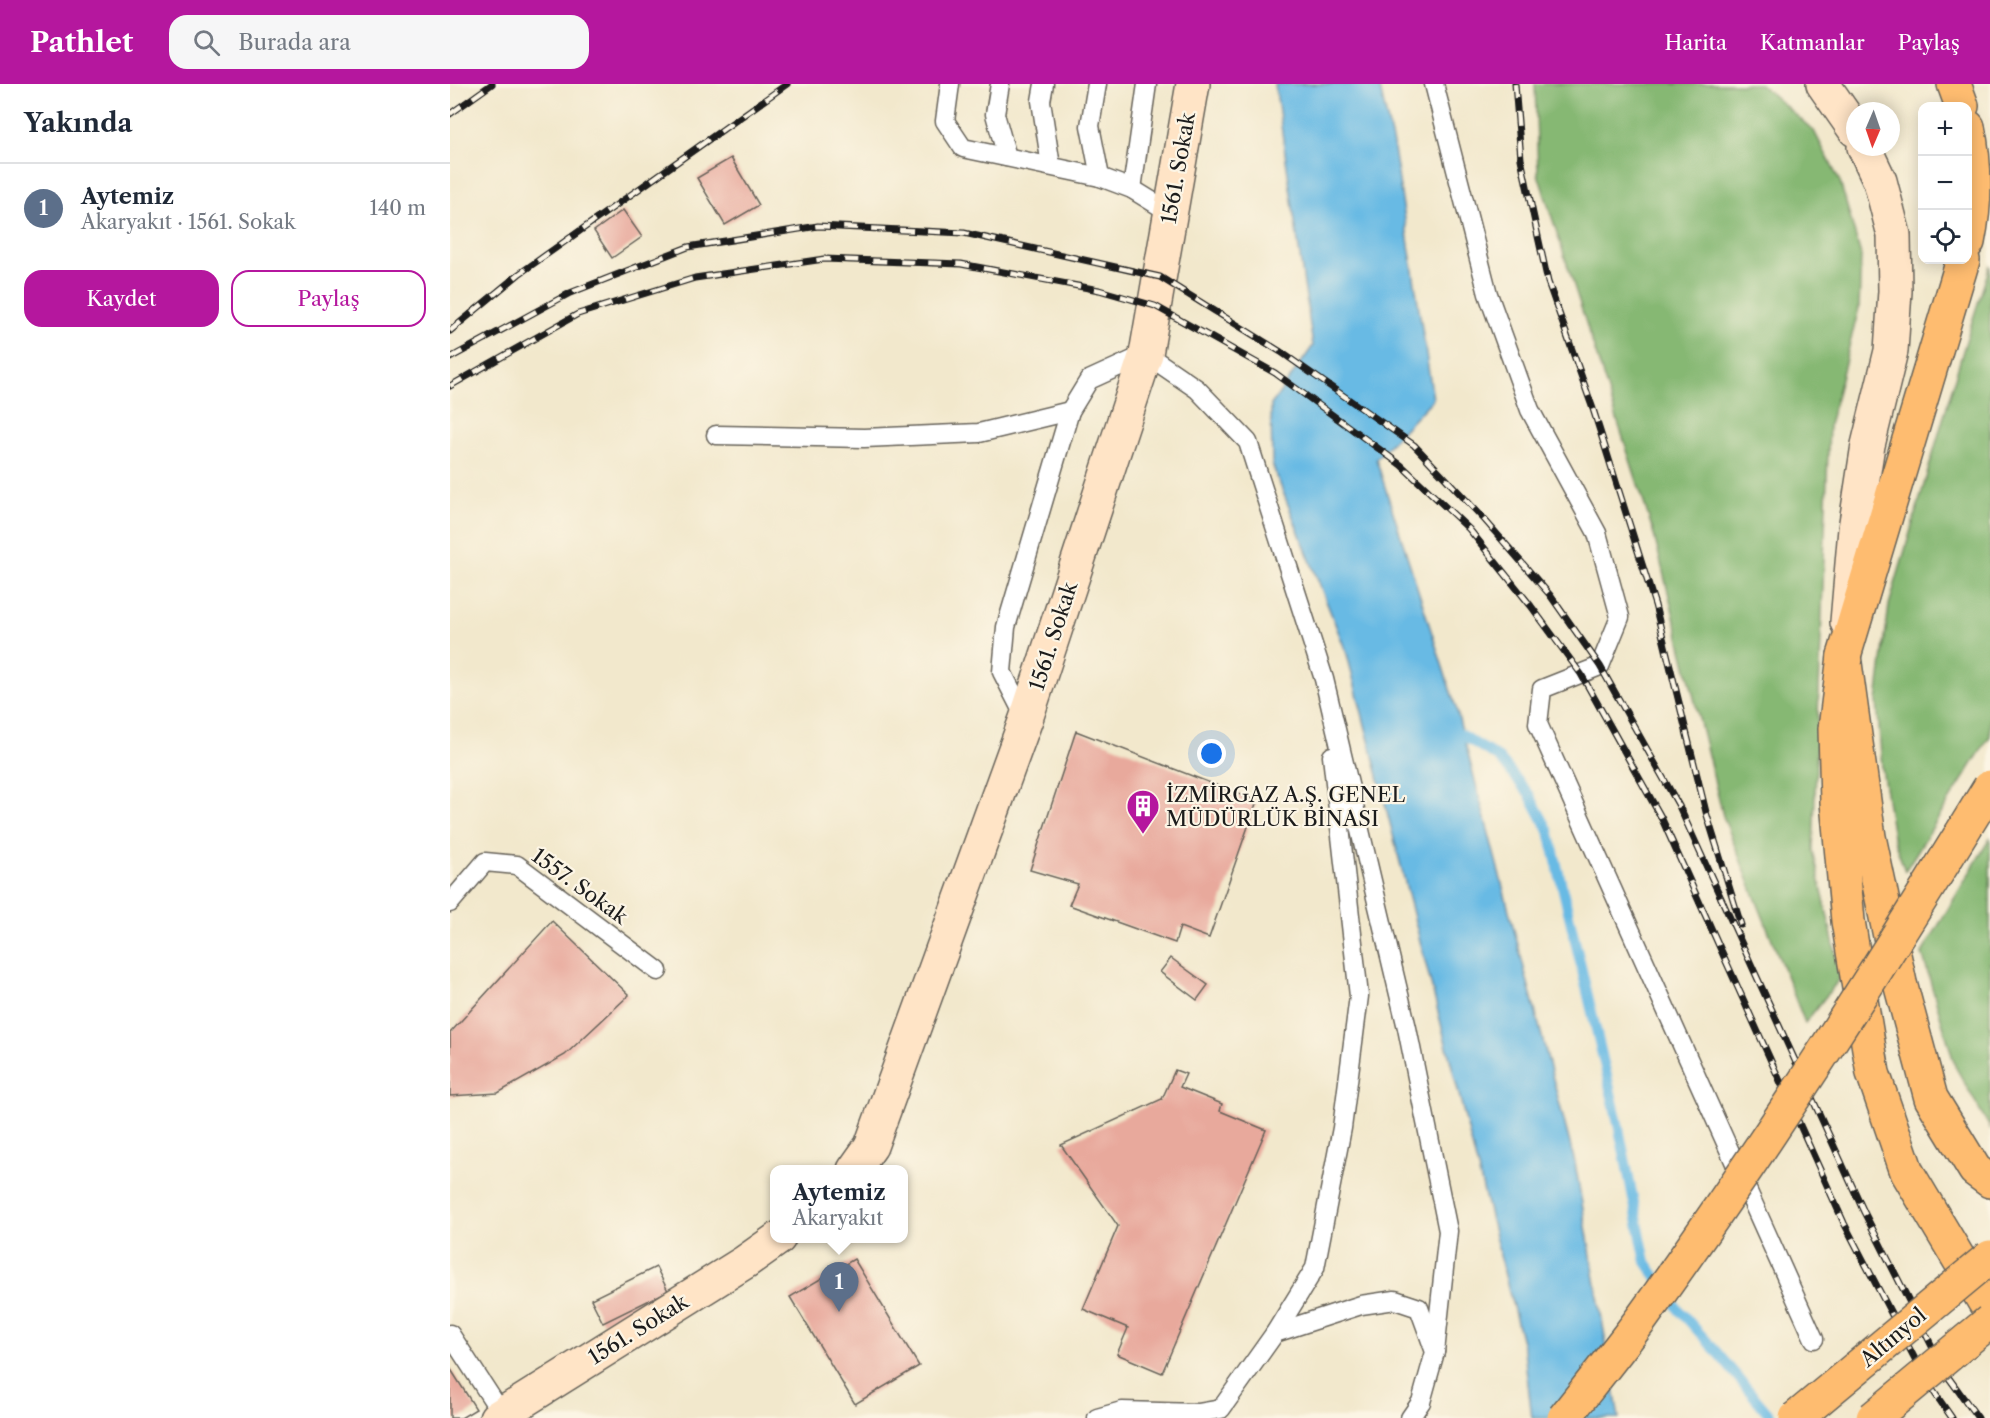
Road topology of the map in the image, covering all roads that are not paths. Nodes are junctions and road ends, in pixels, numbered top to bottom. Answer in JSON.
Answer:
{"nodes":[{"id":1,"x":950,"y":84,"type":"edge"},
{"id":2,"x":1000,"y":84,"type":"edge"},
{"id":3,"x":1044,"y":84,"type":"edge"},
{"id":4,"x":1097,"y":84,"type":"edge"},
{"id":5,"x":1147,"y":84,"type":"edge"},
{"id":6,"x":1192,"y":84,"type":"edge"},
{"id":7,"x":1434,"y":84,"type":"edge"},
{"id":8,"x":1823,"y":84,"type":"edge"},
{"id":9,"x":1954,"y":84,"type":"edge"},
{"id":10,"x":1961,"y":102,"type":"edge"},
{"id":11,"x":1846,"y":117,"type":"edge"},
{"id":12,"x":1868,"y":156,"type":"edge"},
{"id":13,"x":1972,"y":156,"type":"edge"},
{"id":14,"x":1007,"y":157,"type":"junction"},
{"id":15,"x":1051,"y":166,"type":"junction"},
{"id":16,"x":1100,"y":177,"type":"junction"},
{"id":17,"x":1132,"y":189,"type":"junction"},
{"id":18,"x":1171,"y":213,"type":"junction"},
{"id":19,"x":1972,"y":216,"type":"edge"},
{"id":20,"x":1962,"y":264,"type":"edge"},
{"id":21,"x":1146,"y":354,"type":"junction"},
{"id":22,"x":1070,"y":411,"type":"junction"},
{"id":23,"x":716,"y":435,"type":"dead end"},
{"id":24,"x":1844,"y":656,"type":"junction"},
{"id":25,"x":1324,"y":679,"type":"junction"},
{"id":26,"x":1026,"y":719,"type":"junction"},
{"id":27,"x":1990,"y":787,"type":"edge"},
{"id":28,"x":450,"y":903,"type":"edge"},
{"id":29,"x":658,"y":971,"type":"dead end"},
{"id":30,"x":858,"y":1165,"type":"edge"},
{"id":31,"x":1990,"y":1181,"type":"edge"},
{"id":32,"x":773,"y":1243,"type":"edge"},
{"id":33,"x":1990,"y":1257,"type":"edge"},
{"id":34,"x":1990,"y":1311,"type":"edge"},
{"id":35,"x":1990,"y":1321,"type":"edge"},
{"id":36,"x":1275,"y":1333,"type":"junction"},
{"id":37,"x":450,"y":1334,"type":"edge"},
{"id":38,"x":1814,"y":1339,"type":"dead end"},
{"id":39,"x":1435,"y":1352,"type":"junction"},
{"id":40,"x":499,"y":1416,"type":"edge"},
{"id":41,"x":1097,"y":1418,"type":"edge"},
{"id":42,"x":1410,"y":1418,"type":"edge"},
{"id":43,"x":1564,"y":1418,"type":"edge"},
{"id":44,"x":1796,"y":1418,"type":"edge"},
{"id":45,"x":1873,"y":1418,"type":"edge"}],
"edges":[{"from":1,"to":14,"type":"lane"},
{"from":2,"to":14,"type":"lane"},
{"from":3,"to":15,"type":"lane"},
{"from":4,"to":16,"type":"lane"},
{"from":5,"to":17,"type":"lane"},
{"from":6,"to":18,"type":"main road","name":"1561. Sokak"},
{"from":7,"to":38,"type":"lane"},
{"from":8,"to":11,"type":"main road"},
{"from":9,"to":10,"type":"main road"},
{"from":12,"to":24,"type":"main road"},
{"from":13,"to":19,"type":"main road"},
{"from":14,"to":15,"type":"lane"},
{"from":15,"to":16,"type":"lane"},
{"from":16,"to":17,"type":"lane"},
{"from":17,"to":18,"type":"lane"},
{"from":18,"to":21,"type":"main road","name":"1561. Sokak"},
{"from":20,"to":24,"type":"main road"},
{"from":21,"to":22,"type":"lane"},
{"from":21,"to":25,"type":"lane"},
{"from":21,"to":26,"type":"main road","name":"1561. Sokak"},
{"from":22,"to":23,"type":"lane"},
{"from":22,"to":26,"type":"lane"},
{"from":24,"to":31,"type":"main road"},
{"from":24,"to":34,"type":"main road"},
{"from":25,"to":36,"type":"lane"},
{"from":25,"to":39,"type":"lane"},
{"from":26,"to":30,"type":"main road","name":"1561. Sokak"},
{"from":27,"to":43,"type":"main road","bridge":true},
{"from":28,"to":29,"type":"lane","name":"1557. Sokak"},
{"from":32,"to":40,"type":"main road","name":"1561. Sokak"},
{"from":33,"to":44,"type":"main road","name":"Altınyol","bridge":true},
{"from":35,"to":45,"type":"main road","bridge":true},
{"from":36,"to":39,"type":"lane"},
{"from":36,"to":41,"type":"lane"},
{"from":37,"to":40,"type":"lane"},
{"from":39,"to":42,"type":"lane"}]}
